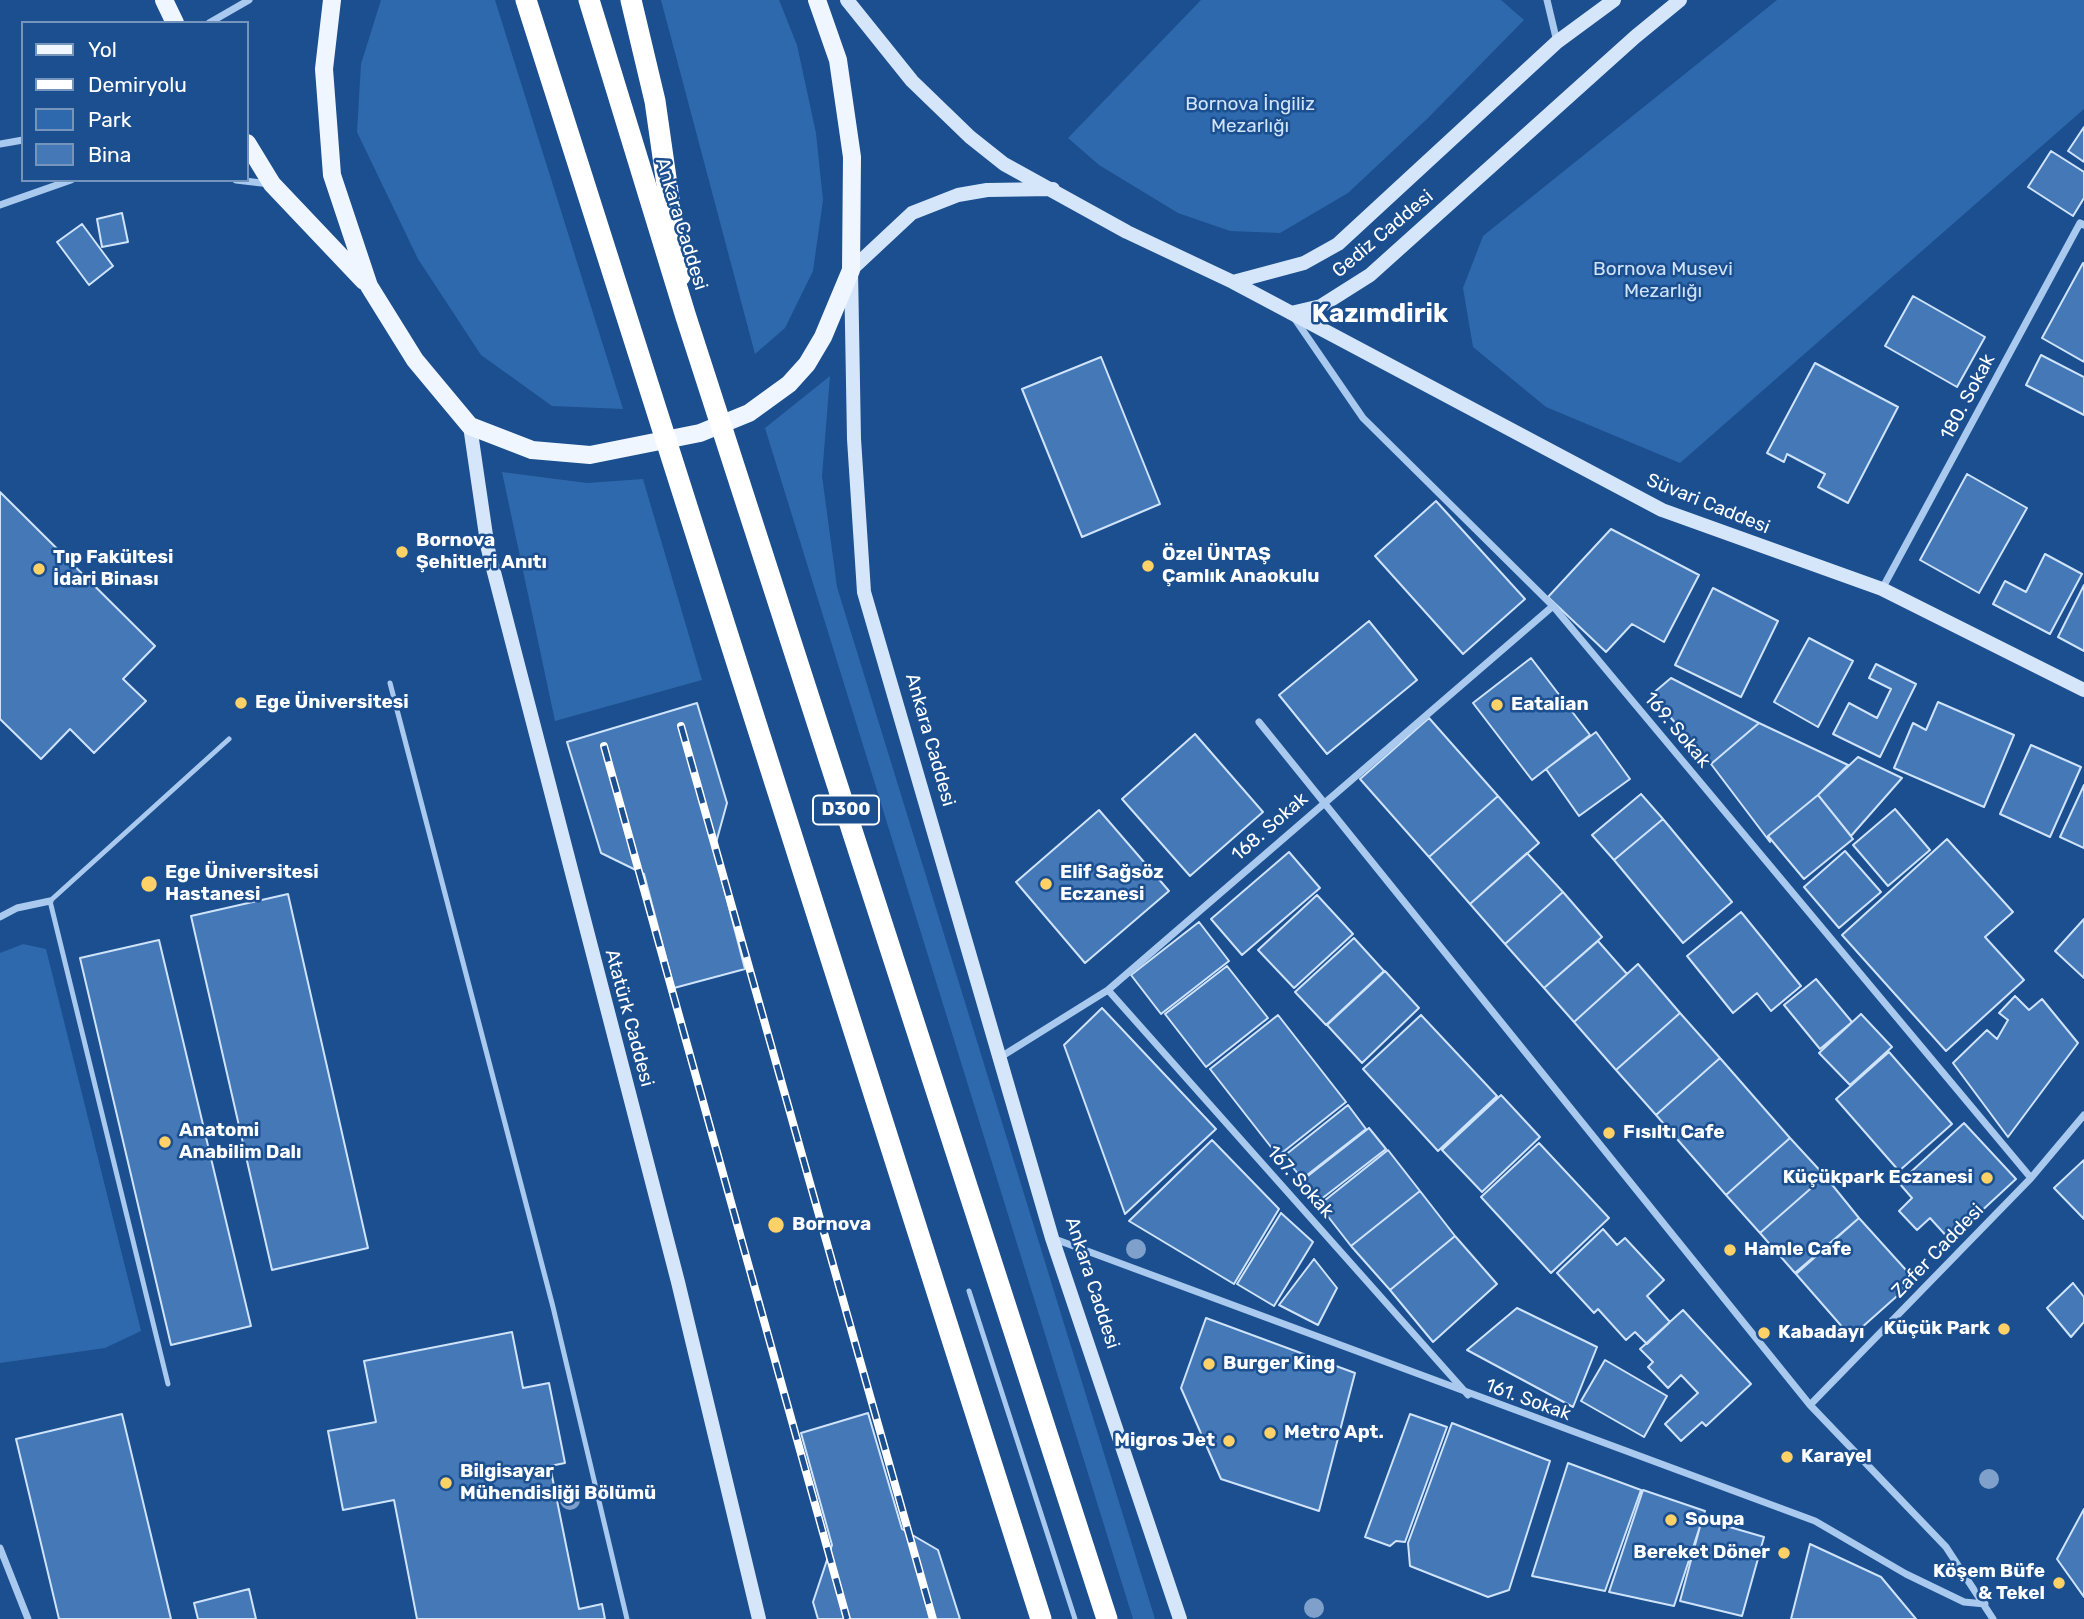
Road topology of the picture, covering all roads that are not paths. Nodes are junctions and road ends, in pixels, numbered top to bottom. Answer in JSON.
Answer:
{"nodes":[{"id":1,"x":164,"y":0,"type":"edge"},
{"id":2,"x":249,"y":0,"type":"edge"},
{"id":3,"x":332,"y":0,"type":"edge"},
{"id":4,"x":526,"y":0,"type":"edge"},
{"id":5,"x":589,"y":0,"type":"edge"},
{"id":6,"x":631,"y":0,"type":"edge"},
{"id":7,"x":817,"y":0,"type":"edge"},
{"id":8,"x":846,"y":0,"type":"edge"},
{"id":9,"x":1547,"y":0,"type":"edge"},
{"id":10,"x":1614,"y":0,"type":"edge"},
{"id":11,"x":1680,"y":0,"type":"edge"},
{"id":12,"x":174,"y":21,"type":"edge"},
{"id":13,"x":212,"y":21,"type":"edge"},
{"id":14,"x":1557,"y":42,"type":"junction"},
{"id":15,"x":21,"y":140,"type":"edge"},
{"id":16,"x":0,"y":144,"type":"edge"},
{"id":17,"x":248,"y":145,"type":"edge"},
{"id":18,"x":248,"y":181,"type":"edge"},
{"id":19,"x":65,"y":182,"type":"edge"},
{"id":20,"x":272,"y":184,"type":"junction"},
{"id":21,"x":1053,"y":189,"type":"junction"},
{"id":22,"x":0,"y":205,"type":"edge"},
{"id":23,"x":2084,"y":225,"type":"edge"},
{"id":24,"x":852,"y":270,"type":"junction"},
{"id":25,"x":1233,"y":282,"type":"junction"},
{"id":26,"x":369,"y":286,"type":"junction"},
{"id":27,"x":1291,"y":313,"type":"junction"},
{"id":28,"x":686,"y":317,"type":"junction"},
{"id":29,"x":470,"y":426,"type":"junction"},
{"id":30,"x":1882,"y":589,"type":"junction"},
{"id":31,"x":1553,"y":606,"type":"junction"},
{"id":32,"x":390,"y":683,"type":"dead end"},
{"id":33,"x":2084,"y":690,"type":"edge"},
{"id":34,"x":1259,"y":722,"type":"dead end"},
{"id":35,"x":229,"y":739,"type":"dead end"},
{"id":36,"x":1324,"y":801,"type":"junction"},
{"id":37,"x":50,"y":901,"type":"junction"},
{"id":38,"x":0,"y":917,"type":"edge"},
{"id":39,"x":1108,"y":990,"type":"junction"},
{"id":40,"x":999,"y":1059,"type":"junction"},
{"id":41,"x":2084,"y":1115,"type":"edge"},
{"id":42,"x":2031,"y":1178,"type":"junction"},
{"id":43,"x":1052,"y":1238,"type":"junction"},
{"id":44,"x":969,"y":1291,"type":"dead end"},
{"id":45,"x":168,"y":1384,"type":"dead end"},
{"id":46,"x":1469,"y":1395,"type":"junction"},
{"id":47,"x":1810,"y":1405,"type":"junction"},
{"id":48,"x":0,"y":1548,"type":"edge"},
{"id":49,"x":1985,"y":1604,"type":"junction"},
{"id":50,"x":28,"y":1619,"type":"edge"},
{"id":51,"x":627,"y":1619,"type":"edge"},
{"id":52,"x":759,"y":1619,"type":"edge"},
{"id":53,"x":1041,"y":1619,"type":"edge"},
{"id":54,"x":1075,"y":1619,"type":"edge"},
{"id":55,"x":1107,"y":1619,"type":"edge"},
{"id":56,"x":1180,"y":1619,"type":"edge"},
{"id":57,"x":1993,"y":1619,"type":"edge"}],
"edges":[{"from":1,"to":12,"type":"main road"},
{"from":2,"to":13,"type":"street"},
{"from":3,"to":26,"type":"main road"},
{"from":4,"to":53,"type":"highway","number":"D300","bridge":true},
{"from":5,"to":28,"type":"highway","name":"Ankara Caddesi","number":"D300","bridge":true},
{"from":6,"to":28,"type":"highway","bridge":true},
{"from":7,"to":24,"type":"main road"},
{"from":8,"to":21,"type":"main road"},
{"from":9,"to":14,"type":"street"},
{"from":10,"to":14,"type":"main road","name":"Gediz Caddesi"},
{"from":11,"to":27,"type":"main road","name":"Gediz Caddesi"},
{"from":14,"to":25,"type":"main road","name":"Gediz Caddesi"},
{"from":15,"to":16,"type":"street"},
{"from":17,"to":20,"type":"main road"},
{"from":18,"to":20,"type":"street"},
{"from":19,"to":22,"type":"street"},
{"from":20,"to":26,"type":"main road"},
{"from":21,"to":24,"type":"main road"},
{"from":21,"to":25,"type":"main road"},
{"from":23,"to":30,"type":"street","name":"180. Sokak"},
{"from":24,"to":29,"type":"main road"},
{"from":24,"to":40,"type":"main road","name":"Ankara Caddesi"},
{"from":25,"to":27,"type":"main road"},
{"from":26,"to":29,"type":"main road"},
{"from":27,"to":30,"type":"main road","name":"Süvari Caddesi"},
{"from":27,"to":31,"type":"street","name":"169. Sokak"},
{"from":28,"to":55,"type":"highway","name":"Ankara Caddesi","number":"D300","bridge":true},
{"from":29,"to":52,"type":"main road","name":"Atatürk Caddesi"},
{"from":30,"to":33,"type":"main road","name":"Süvari Caddesi"},
{"from":31,"to":36,"type":"street","name":"168. Sokak"},
{"from":31,"to":42,"type":"street","name":"169. Sokak"},
{"from":32,"to":51,"type":"lane"},
{"from":34,"to":36,"type":"street"},
{"from":35,"to":37,"type":"lane"},
{"from":36,"to":39,"type":"street","name":"168. Sokak"},
{"from":36,"to":47,"type":"street"},
{"from":37,"to":38,"type":"street"},
{"from":37,"to":45,"type":"lane"},
{"from":39,"to":40,"type":"street","name":"168. Sokak"},
{"from":39,"to":46,"type":"street","name":"167. Sokak"},
{"from":40,"to":43,"type":"main road","name":"Ankara Caddesi"},
{"from":41,"to":42,"type":"street","name":"Zafer Caddesi"},
{"from":42,"to":47,"type":"street","name":"Zafer Caddesi"},
{"from":43,"to":46,"type":"street","name":"161. Sokak"},
{"from":43,"to":56,"type":"main road","name":"Ankara Caddesi"},
{"from":44,"to":54,"type":"lane"},
{"from":46,"to":49,"type":"street","name":"161. Sokak"},
{"from":47,"to":49,"type":"street"},
{"from":48,"to":50,"type":"street"},
{"from":49,"to":57,"type":"street"}]}
